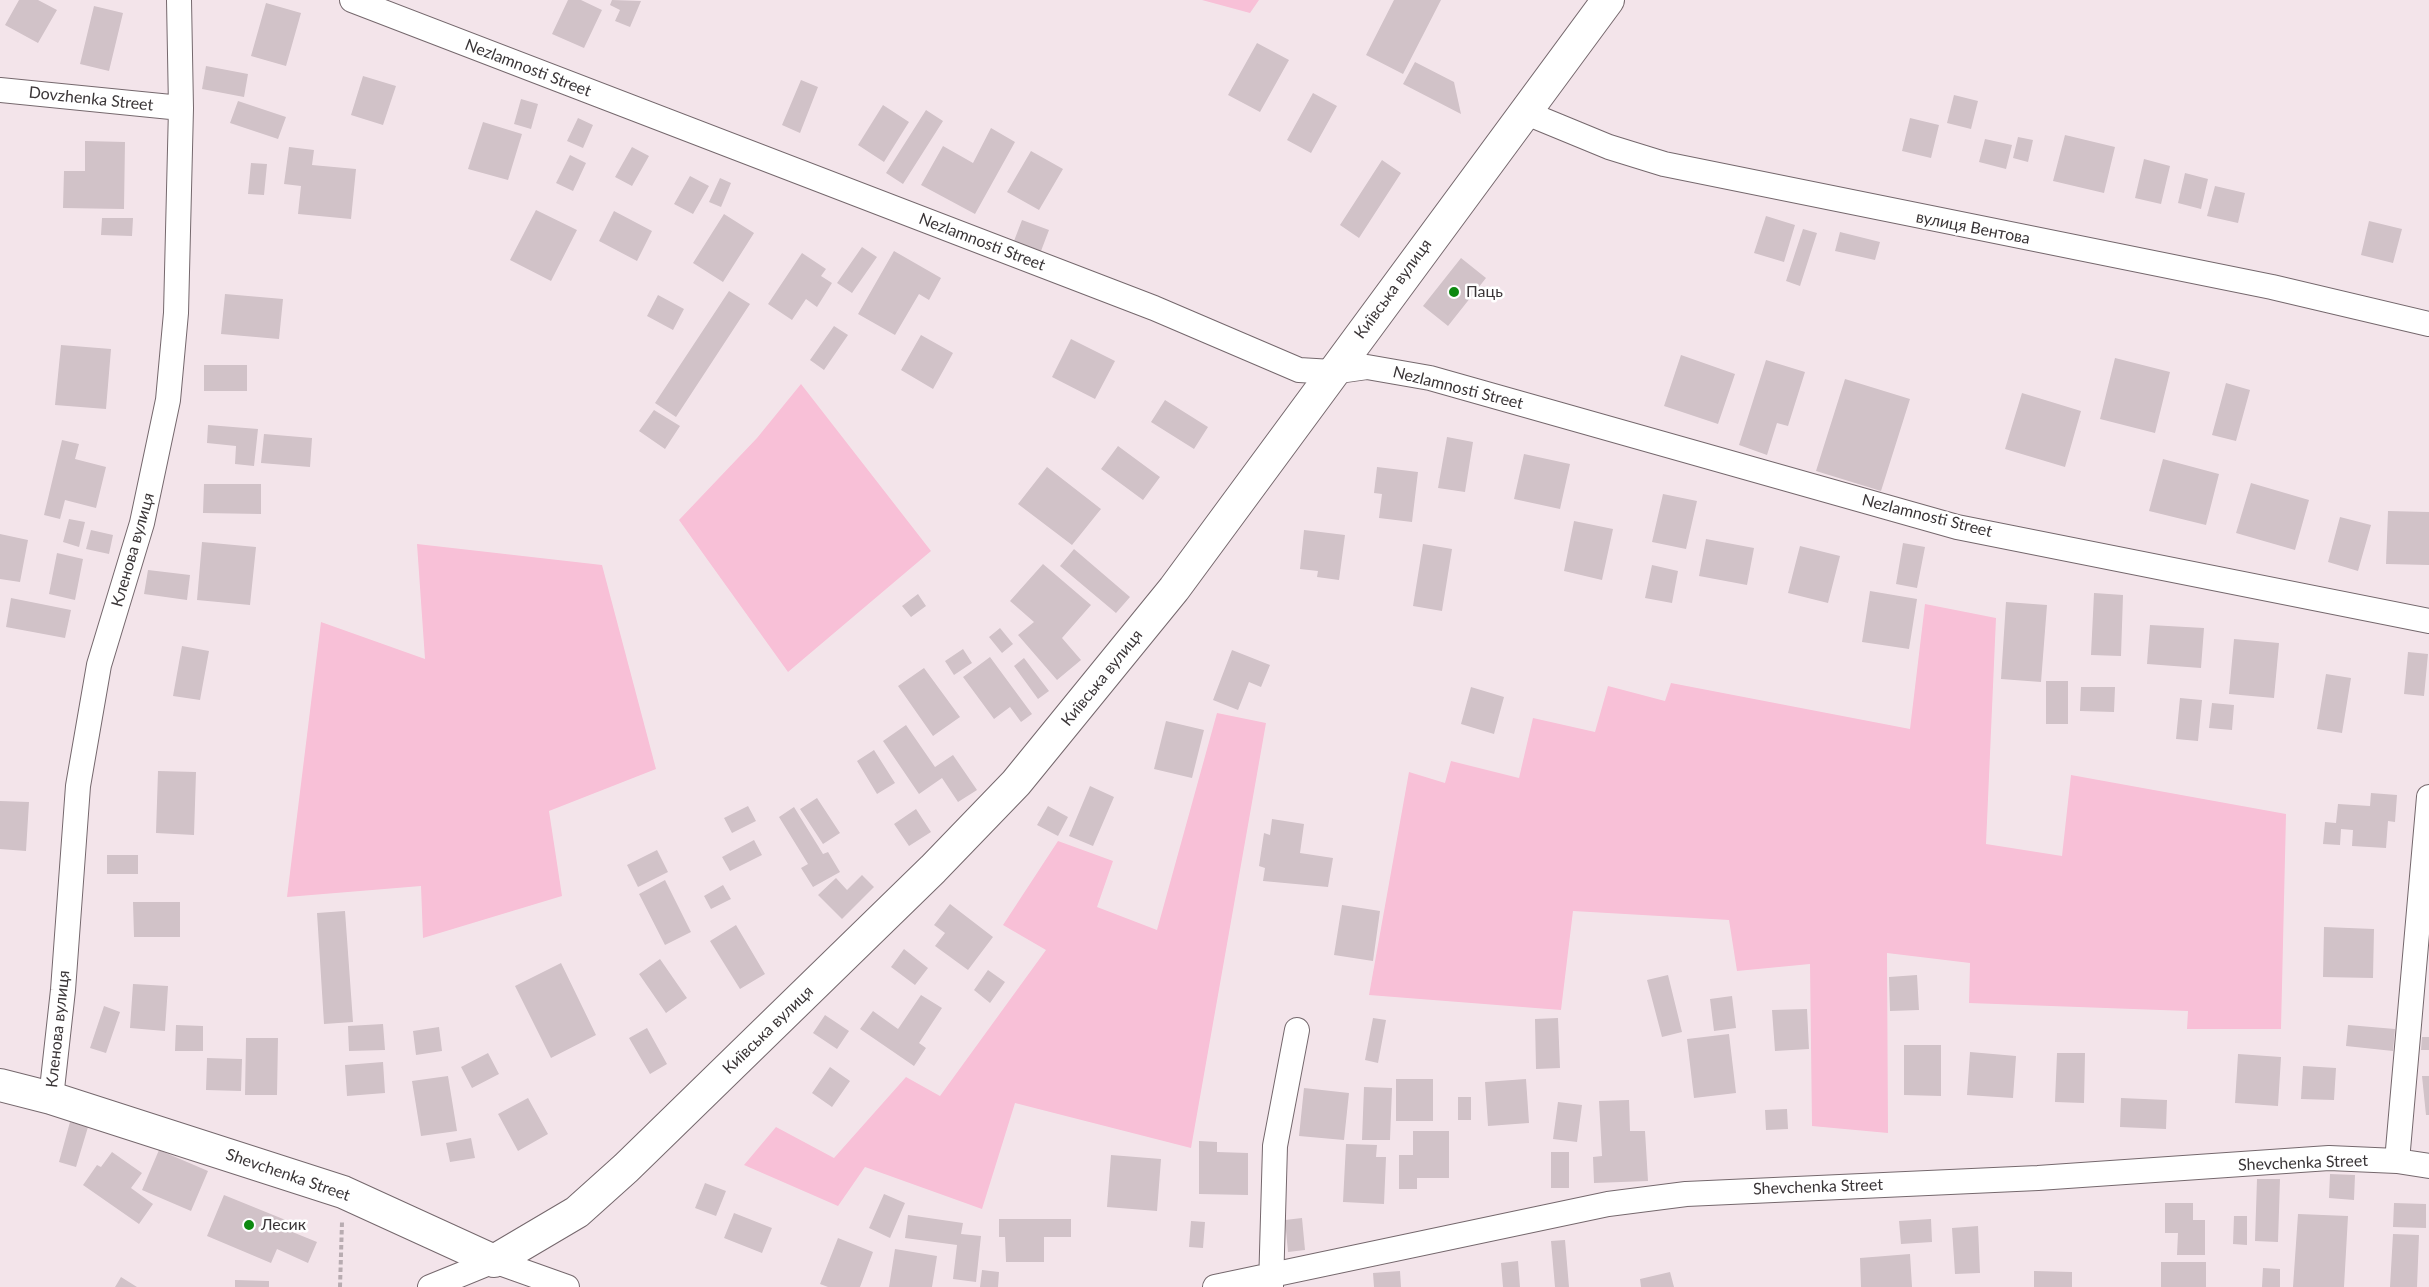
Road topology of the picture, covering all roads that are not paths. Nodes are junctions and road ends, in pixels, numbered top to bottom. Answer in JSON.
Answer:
{"nodes":[{"id":1,"x":180,"y":0,"type":"edge"},
{"id":2,"x":352,"y":0,"type":"edge"},
{"id":3,"x":1608,"y":0,"type":"edge"},
{"id":4,"x":0,"y":90,"type":"edge"},
{"id":5,"x":181,"y":108,"type":"junction"},
{"id":6,"x":1524,"y":112,"type":"junction"},
{"id":7,"x":2429,"y":324,"type":"edge"},
{"id":8,"x":1332,"y":372,"type":"junction"},
{"id":9,"x":2429,"y":621,"type":"edge"},
{"id":10,"x":2429,"y":797,"type":"edge"},
{"id":11,"x":1297,"y":1030,"type":"dead end"},
{"id":12,"x":0,"y":1085,"type":"edge"},
{"id":13,"x":51,"y":1098,"type":"junction"},
{"id":14,"x":2397,"y":1161,"type":"junction"},
{"id":15,"x":2429,"y":1166,"type":"edge"},
{"id":16,"x":494,"y":1261,"type":"junction"},
{"id":17,"x":1272,"y":1281,"type":"edge"},
{"id":18,"x":430,"y":1287,"type":"edge"},
{"id":19,"x":567,"y":1287,"type":"edge"},
{"id":20,"x":1215,"y":1287,"type":"edge"}],
"edges":[{"from":1,"to":5,"type":"street","name":"Кленова вулиця"},
{"from":2,"to":8,"type":"street","name":"Nezlamnosti Street"},
{"from":3,"to":6,"type":"main road","name":"Київська вулиця"},
{"from":4,"to":5,"type":"street","name":"Dovzhenka Street"},
{"from":5,"to":13,"type":"street","name":"Кленова вулиця"},
{"from":6,"to":7,"type":"street","name":"вулиця Вентова"},
{"from":6,"to":8,"type":"main road","name":"Київська вулиця"},
{"from":8,"to":9,"type":"street","name":"Nezlamnosti Street"},
{"from":8,"to":16,"type":"main road","name":"Київська вулиця"},
{"from":10,"to":14,"type":"street"},
{"from":11,"to":17,"type":"street"},
{"from":12,"to":13,"type":"main road","name":"Shevchenka Street"},
{"from":13,"to":16,"type":"main road","name":"Shevchenka Street"},
{"from":14,"to":15,"type":"street","name":"Shevchenka Street"},
{"from":14,"to":17,"type":"street","name":"Shevchenka Street"},
{"from":16,"to":18,"type":"street"},
{"from":16,"to":19,"type":"street","name":"Shevchenka Street"},
{"from":17,"to":20,"type":"street","name":"Shevchenka Street"}]}
